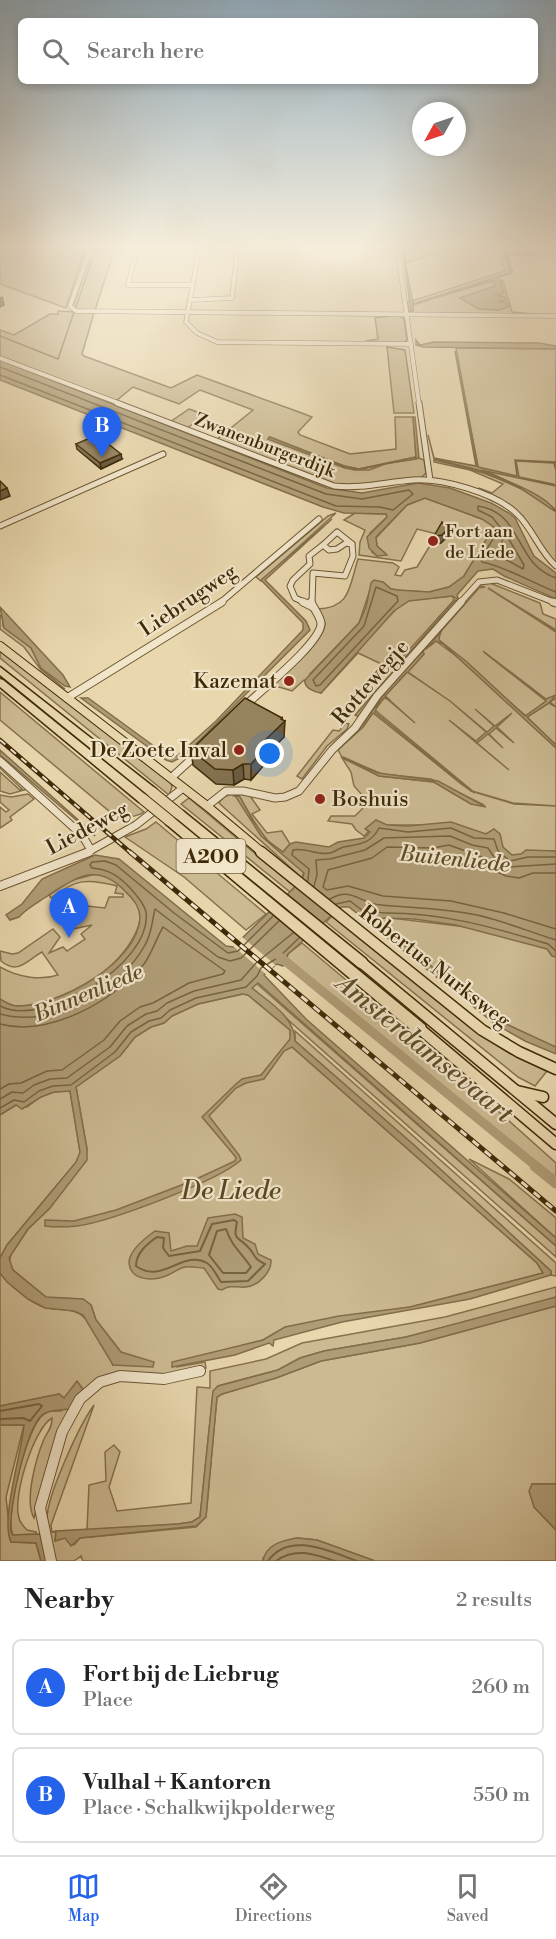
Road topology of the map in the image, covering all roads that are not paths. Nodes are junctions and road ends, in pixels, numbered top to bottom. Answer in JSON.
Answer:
{"nodes":[{"id":1,"x":187,"y":318,"type":"edge"},
{"id":2,"x":406,"y":318,"type":"edge"},
{"id":3,"x":411,"y":344,"type":"junction"},
{"id":4,"x":0,"y":358,"type":"edge"},
{"id":5,"x":163,"y":454,"type":"dead end"},
{"id":6,"x":430,"y":480,"type":"junction"},
{"id":7,"x":319,"y":519,"type":"dead end"},
{"id":8,"x":0,"y":526,"type":"edge"},
{"id":9,"x":353,"y":544,"type":"junction"},
{"id":10,"x":323,"y":545,"type":"junction"},
{"id":11,"x":310,"y":564,"type":"junction"},
{"id":12,"x":556,"y":566,"type":"edge"},
{"id":13,"x":313,"y":573,"type":"junction"},
{"id":14,"x":556,"y":603,"type":"edge"},
{"id":15,"x":313,"y":607,"type":"junction"},
{"id":16,"x":0,"y":646,"type":"edge"},
{"id":17,"x":0,"y":670,"type":"edge"},
{"id":18,"x":0,"y":682,"type":"edge"},
{"id":19,"x":68,"y":698,"type":"junction"},
{"id":20,"x":240,"y":712,"type":"edge"},
{"id":21,"x":204,"y":748,"type":"edge"},
{"id":22,"x":0,"y":761,"type":"edge"},
{"id":23,"x":171,"y":778,"type":"junction"},
{"id":24,"x":183,"y":788,"type":"junction"},
{"id":25,"x":148,"y":796,"type":"junction"},
{"id":26,"x":207,"y":806,"type":"junction"},
{"id":27,"x":91,"y":850,"type":"junction"},
{"id":28,"x":256,"y":885,"type":"junction"},
{"id":29,"x":0,"y":886,"type":"edge"},
{"id":30,"x":335,"y":950,"type":"junction"},
{"id":31,"x":362,"y":963,"type":"joint"},
{"id":32,"x":420,"y":1029,"type":"joint"},
{"id":33,"x":556,"y":1069,"type":"edge"},
{"id":34,"x":515,"y":1091,"type":"junction"},
{"id":35,"x":543,"y":1097,"type":"dead end"},
{"id":36,"x":556,"y":1124,"type":"edge"},
{"id":37,"x":556,"y":1144,"type":"edge"},
{"id":38,"x":200,"y":1371,"type":"dead end"},
{"id":39,"x":51,"y":1561,"type":"edge"}],
"edges":[{"from":1,"to":3,"type":"street"},
{"from":2,"to":3,"type":"street"},
{"from":3,"to":6,"type":"street"},
{"from":4,"to":6,"type":"street","name":"Zwanenburgerdijk"},
{"from":5,"to":8,"type":"street"},
{"from":6,"to":12,"type":"street","name":"Zwanenburgerdijk"},
{"from":7,"to":19,"type":"street","name":"Liebrugweg"},
{"from":9,"to":10,"type":"street"},
{"from":9,"to":10,"type":"street"},
{"from":9,"to":13,"type":"street"},
{"from":10,"to":11,"type":"street"},
{"from":11,"to":13,"type":"street"},
{"from":11,"to":15,"type":"street"},
{"from":13,"to":15,"type":"street"},
{"from":14,"to":26,"type":"street","name":"Rottewegje"},
{"from":15,"to":20,"type":"street"},
{"from":16,"to":19,"type":"main road","name":"Robertus Nurksweg"},
{"from":17,"to":25,"type":"highway","number":"A200"},
{"from":18,"to":25,"type":"highway","number":"A200"},
{"from":19,"to":23,"type":"main road","name":"Robertus Nurksweg"},
{"from":21,"to":23,"type":"street"},
{"from":22,"to":27,"type":"street"},
{"from":23,"to":24,"type":"main road","name":"Robertus Nurksweg"},
{"from":24,"to":26,"type":"main road","name":"Robertus Nurksweg"},
{"from":24,"to":27,"type":"street","name":"Liedeweg"},
{"from":25,"to":28,"type":"highway","number":"A200","bridge":true},
{"from":26,"to":33,"type":"main road","name":"Robertus Nurksweg"},
{"from":27,"to":29,"type":"street","name":"Liedeweg"},
{"from":28,"to":30,"type":"highway","number":"A200"},
{"from":28,"to":30,"type":"highway","number":"A200"},
{"from":30,"to":31,"type":"highway","number":"A200"},
{"from":30,"to":32,"type":"highway","number":"A200"},
{"from":31,"to":34,"type":"main road","number":"A200"},
{"from":32,"to":37,"type":"main road","number":"A200"},
{"from":34,"to":35,"type":"main road","number":"A200"},
{"from":34,"to":36,"type":"main road","number":"A200"},
{"from":38,"to":39,"type":"street"}]}
